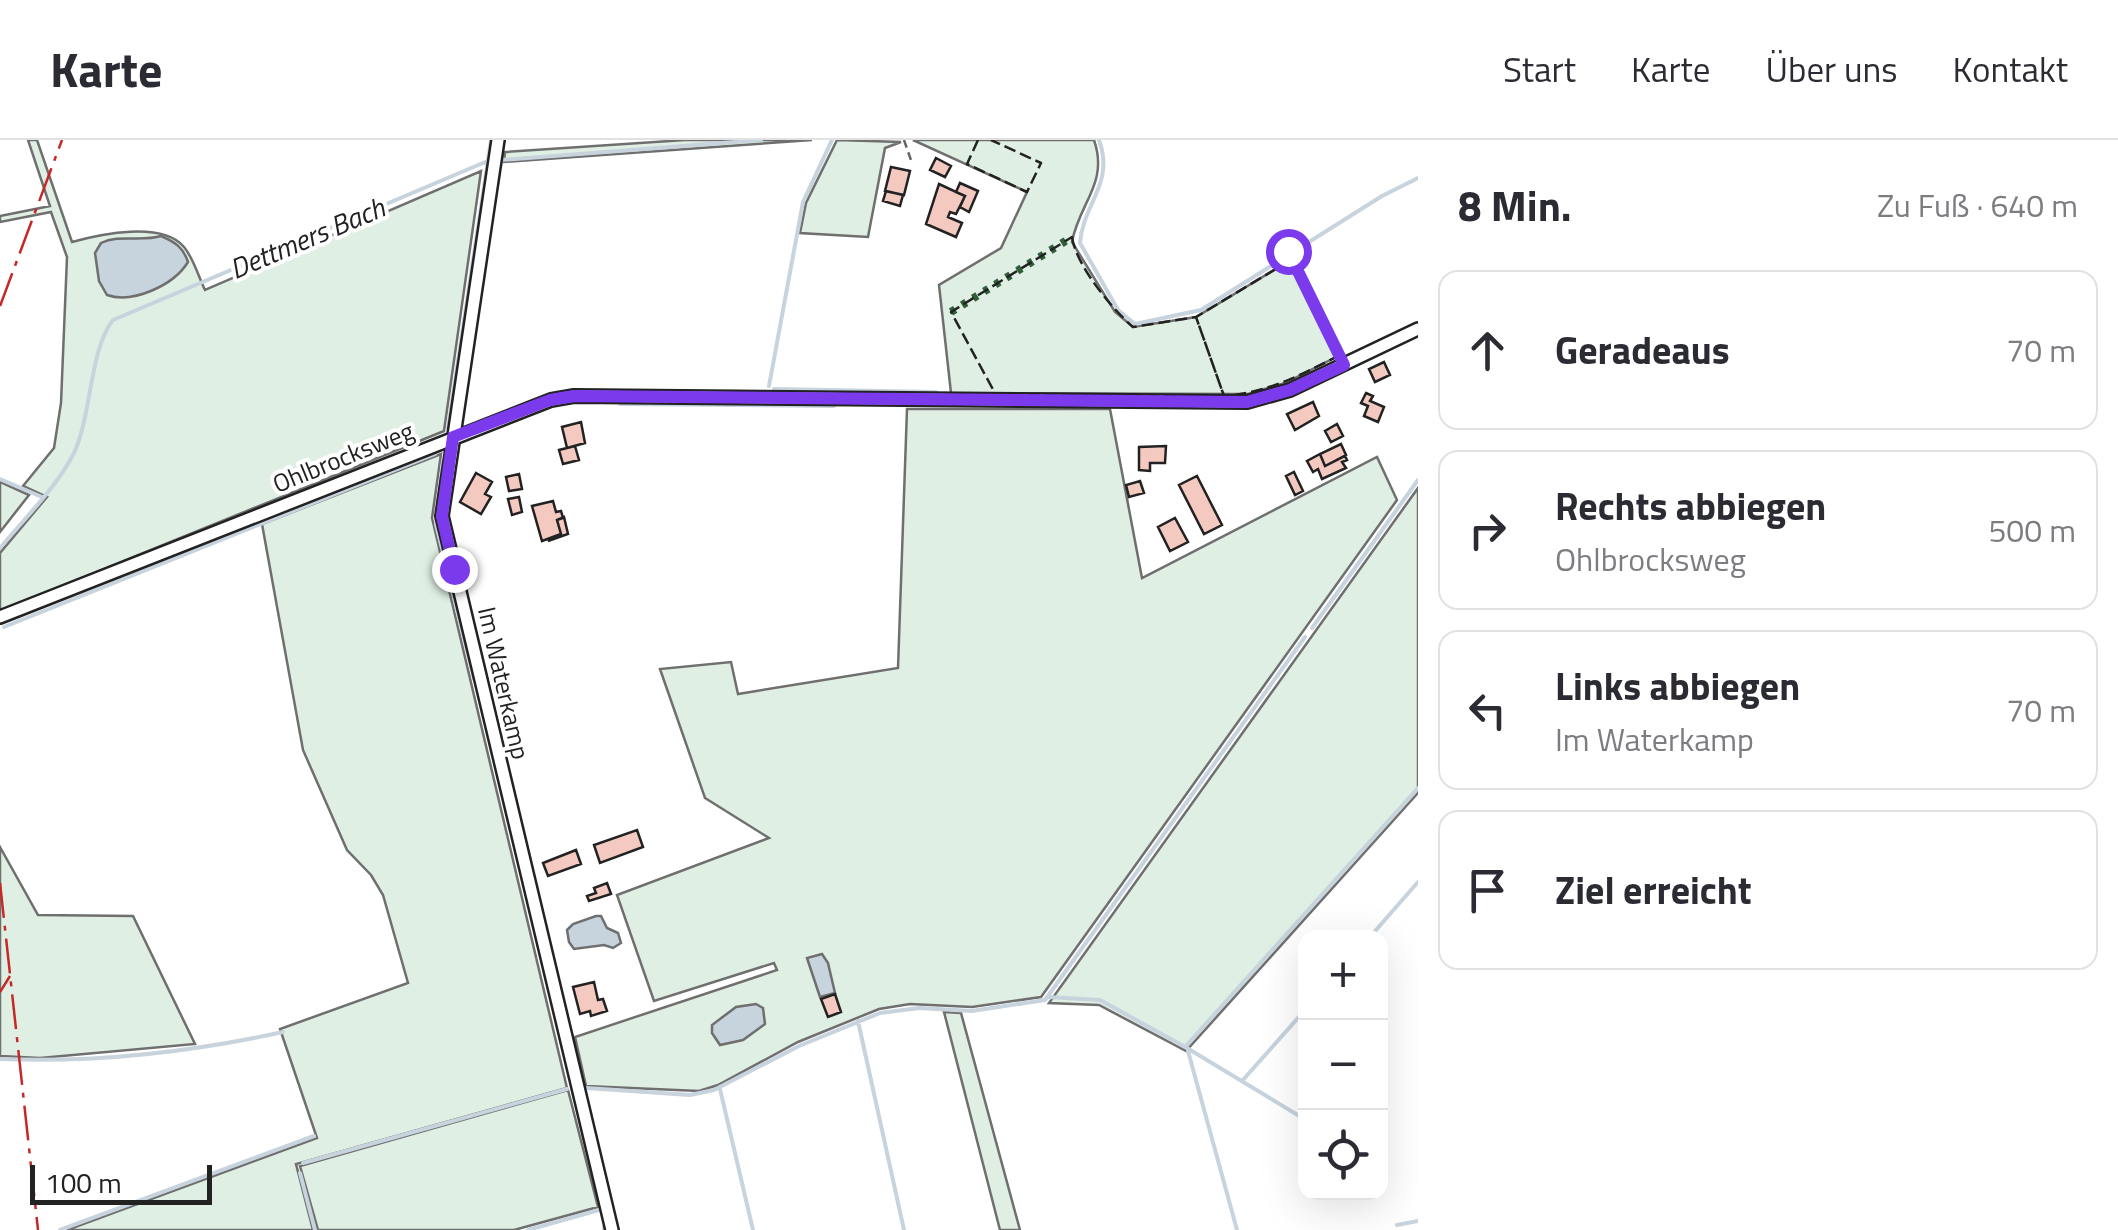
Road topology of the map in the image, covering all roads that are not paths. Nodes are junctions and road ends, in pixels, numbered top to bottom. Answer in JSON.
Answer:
{"nodes":[{"id":1,"x":497,"y":145,"type":"edge"},
{"id":2,"x":1418,"y":329,"type":"edge"},
{"id":3,"x":453,"y":437,"type":"junction"},
{"id":4,"x":0,"y":617,"type":"edge"},
{"id":5,"x":612,"y":1230,"type":"edge"}],
"edges":[{"from":1,"to":3,"type":"street","name":"Im Waterkamp"},
{"from":2,"to":3,"type":"street","name":"Ohlbrocksweg"},
{"from":3,"to":4,"type":"street","name":"Ohlbrocksweg"},
{"from":3,"to":5,"type":"street","name":"Im Waterkamp"}]}
